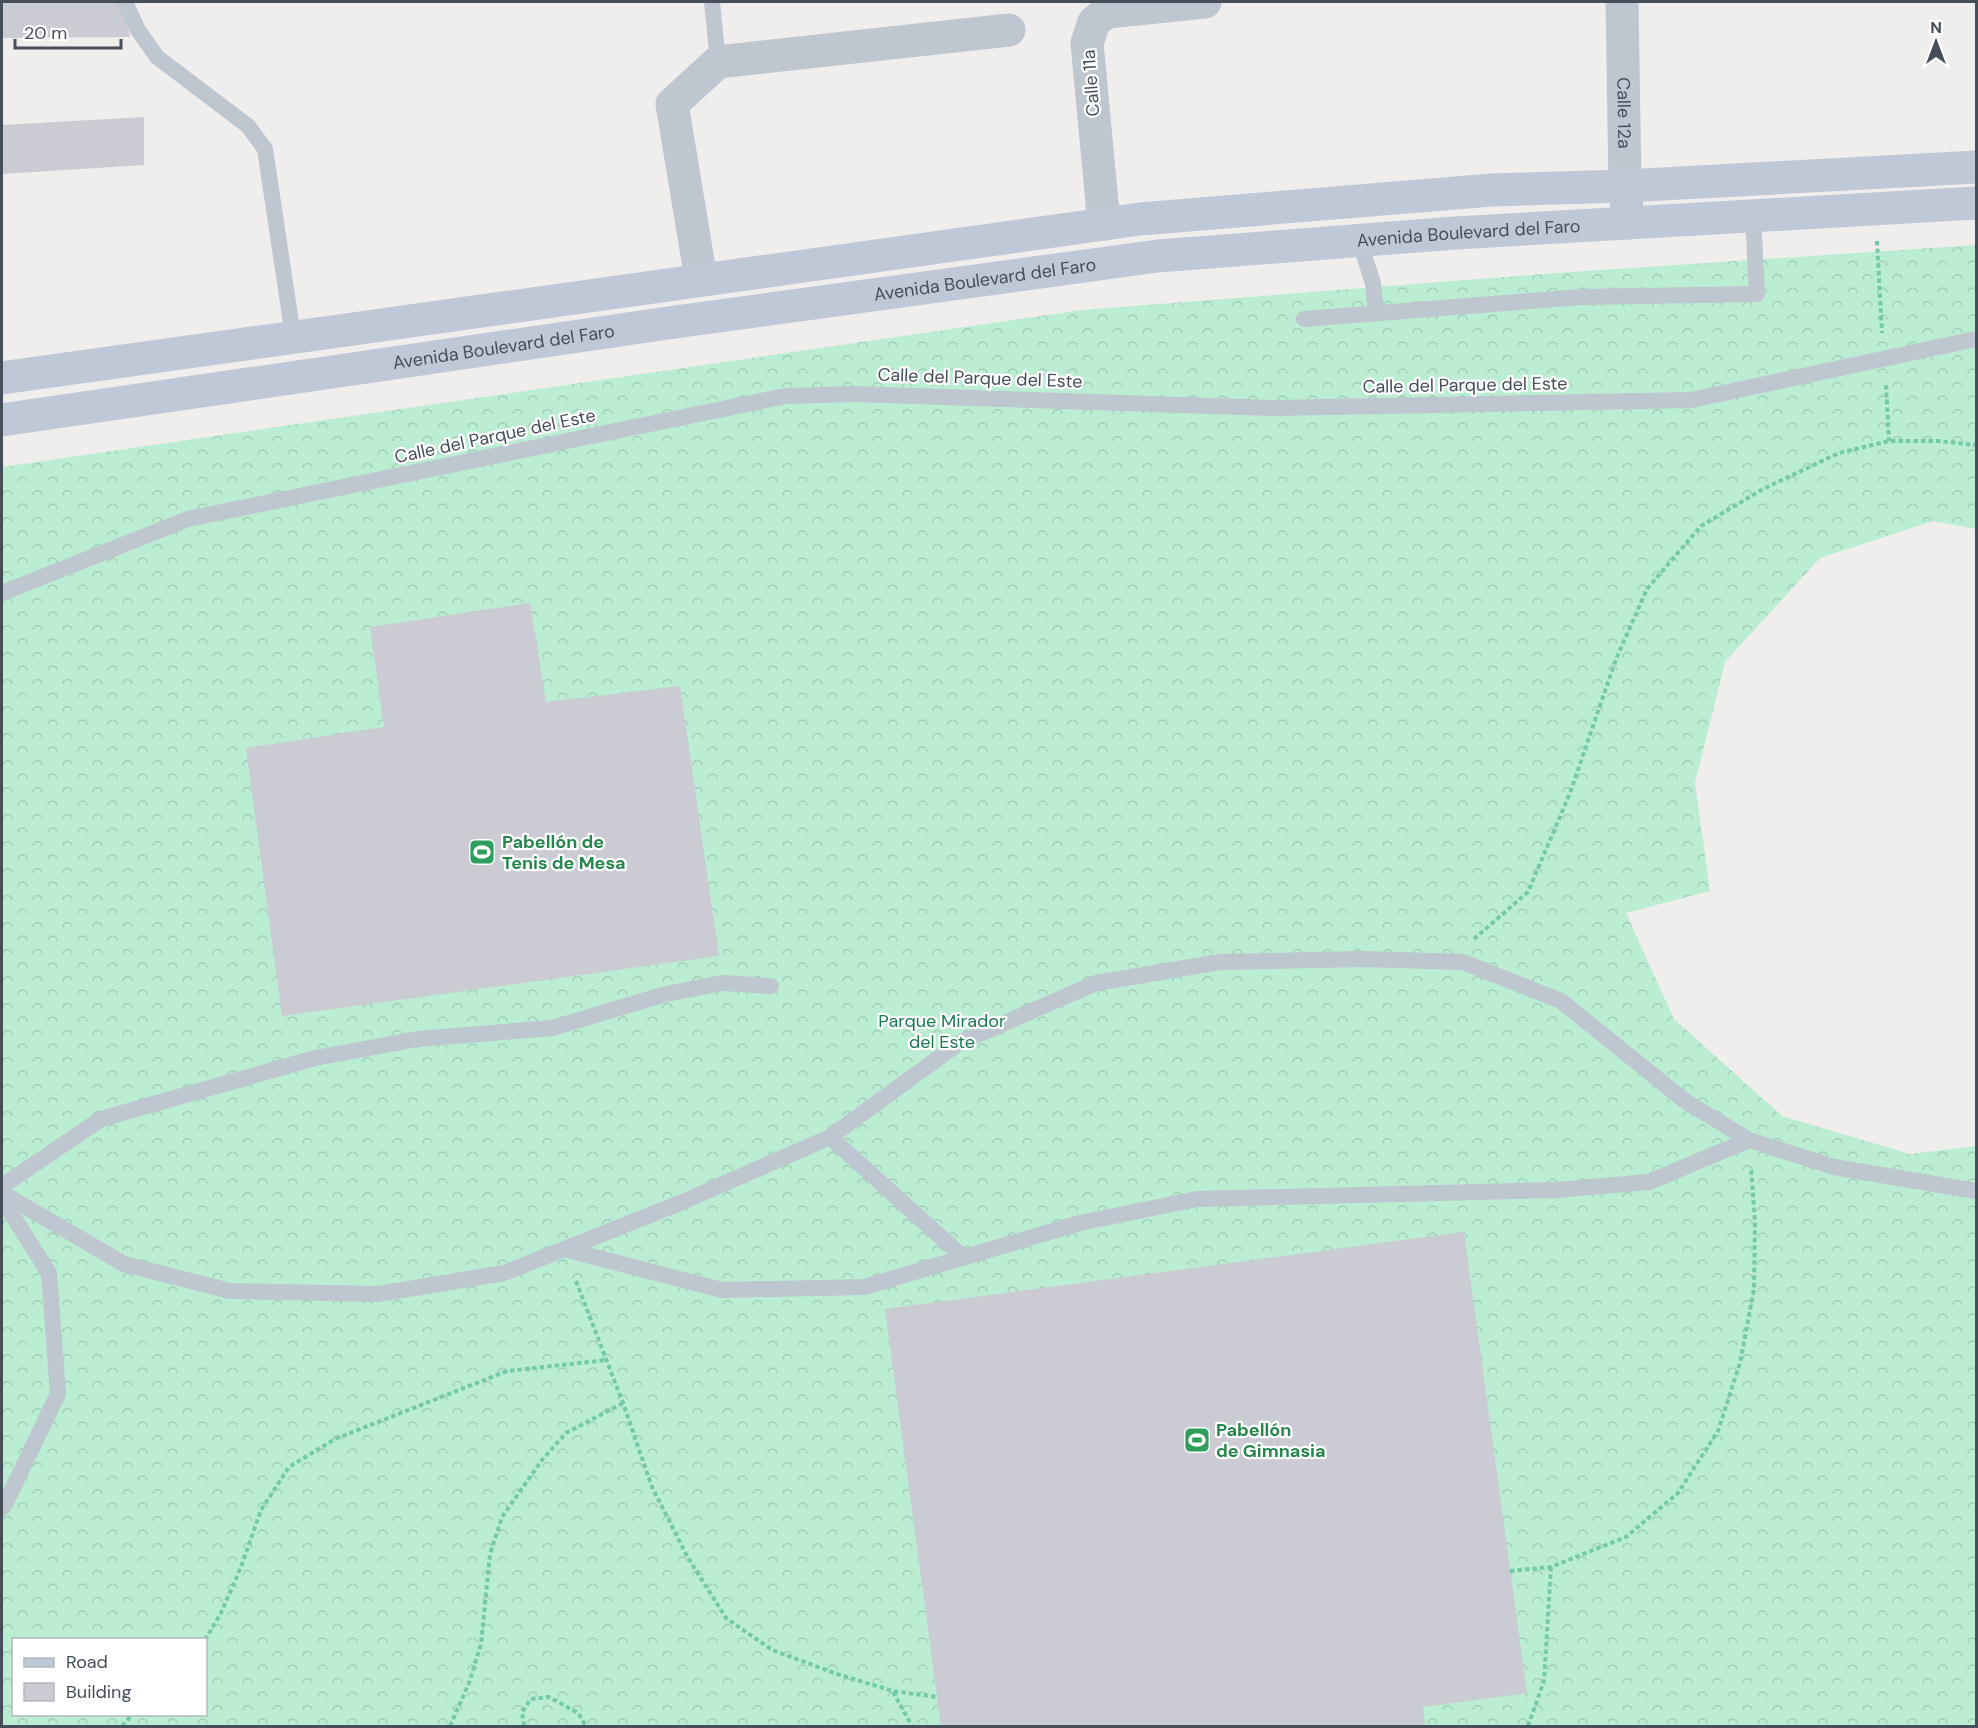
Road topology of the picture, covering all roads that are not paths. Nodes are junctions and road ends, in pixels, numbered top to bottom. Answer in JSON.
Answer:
{"nodes":[{"id":1,"x":125,"y":2,"type":"edge"},
{"id":2,"x":712,"y":2,"type":"edge"},
{"id":3,"x":1205,"y":2,"type":"edge"},
{"id":4,"x":1622,"y":2,"type":"edge"},
{"id":5,"x":1009,"y":30,"type":"dead end"},
{"id":6,"x":718,"y":62,"type":"junction"},
{"id":7,"x":1977,"y":166,"type":"edge"},
{"id":8,"x":1625,"y":186,"type":"junction"},
{"id":9,"x":1977,"y":202,"type":"edge"},
{"id":10,"x":1753,"y":215,"type":"junction"},
{"id":11,"x":1628,"y":223,"type":"junction"},
{"id":12,"x":1104,"y":224,"type":"junction"},
{"id":13,"x":1359,"y":240,"type":"junction"},
{"id":14,"x":701,"y":279,"type":"junction"},
{"id":15,"x":1376,"y":313,"type":"junction"},
{"id":16,"x":1304,"y":319,"type":"dead end"},
{"id":17,"x":293,"y":336,"type":"junction"},
{"id":18,"x":1977,"y":339,"type":"edge"},
{"id":19,"x":297,"y":377,"type":"junction"},
{"id":20,"x":2,"y":378,"type":"edge"},
{"id":21,"x":2,"y":420,"type":"edge"},
{"id":22,"x":2,"y":593,"type":"edge"},
{"id":23,"x":771,"y":986,"type":"dead end"},
{"id":24,"x":830,"y":1137,"type":"junction"},
{"id":25,"x":1749,"y":1140,"type":"junction"},
{"id":26,"x":2,"y":1186,"type":"edge"},
{"id":27,"x":1977,"y":1191,"type":"edge"},
{"id":28,"x":2,"y":1193,"type":"edge"},
{"id":29,"x":2,"y":1199,"type":"edge"},
{"id":30,"x":564,"y":1249,"type":"junction"},
{"id":31,"x":964,"y":1258,"type":"junction"},
{"id":32,"x":2,"y":1508,"type":"edge"}],
"edges":[{"from":1,"to":17,"type":"lane"},
{"from":2,"to":6,"type":"lane"},
{"from":3,"to":12,"type":"street","name":"Calle 11a"},
{"from":4,"to":8,"type":"street","name":"Calle 12a"},
{"from":5,"to":6,"type":"street"},
{"from":6,"to":14,"type":"street"},
{"from":7,"to":8,"type":"street","name":"Avenida Boulevard del Faro"},
{"from":8,"to":11,"type":"street","name":"Calle 12a"},
{"from":8,"to":12,"type":"street","name":"Avenida Boulevard del Faro"},
{"from":9,"to":10,"type":"street","name":"Avenida Boulevard del Faro"},
{"from":10,"to":11,"type":"street","name":"Avenida Boulevard del Faro"},
{"from":10,"to":15,"type":"lane"},
{"from":11,"to":13,"type":"street","name":"Avenida Boulevard del Faro"},
{"from":12,"to":14,"type":"street","name":"Avenida Boulevard del Faro"},
{"from":13,"to":15,"type":"lane"},
{"from":13,"to":19,"type":"street","name":"Avenida Boulevard del Faro"},
{"from":14,"to":17,"type":"street","name":"Avenida Boulevard del Faro"},
{"from":15,"to":16,"type":"lane"},
{"from":17,"to":19,"type":"street"},
{"from":17,"to":20,"type":"street","name":"Avenida Boulevard del Faro"},
{"from":18,"to":22,"type":"lane","name":"Calle del Parque del Este"},
{"from":19,"to":21,"type":"street","name":"Avenida Boulevard del Faro"},
{"from":23,"to":26,"type":"lane"},
{"from":24,"to":25,"type":"lane"},
{"from":24,"to":30,"type":"lane"},
{"from":24,"to":31,"type":"lane"},
{"from":25,"to":27,"type":"lane"},
{"from":25,"to":31,"type":"lane"},
{"from":28,"to":30,"type":"lane"},
{"from":29,"to":32,"type":"lane"},
{"from":30,"to":31,"type":"lane"}]}
